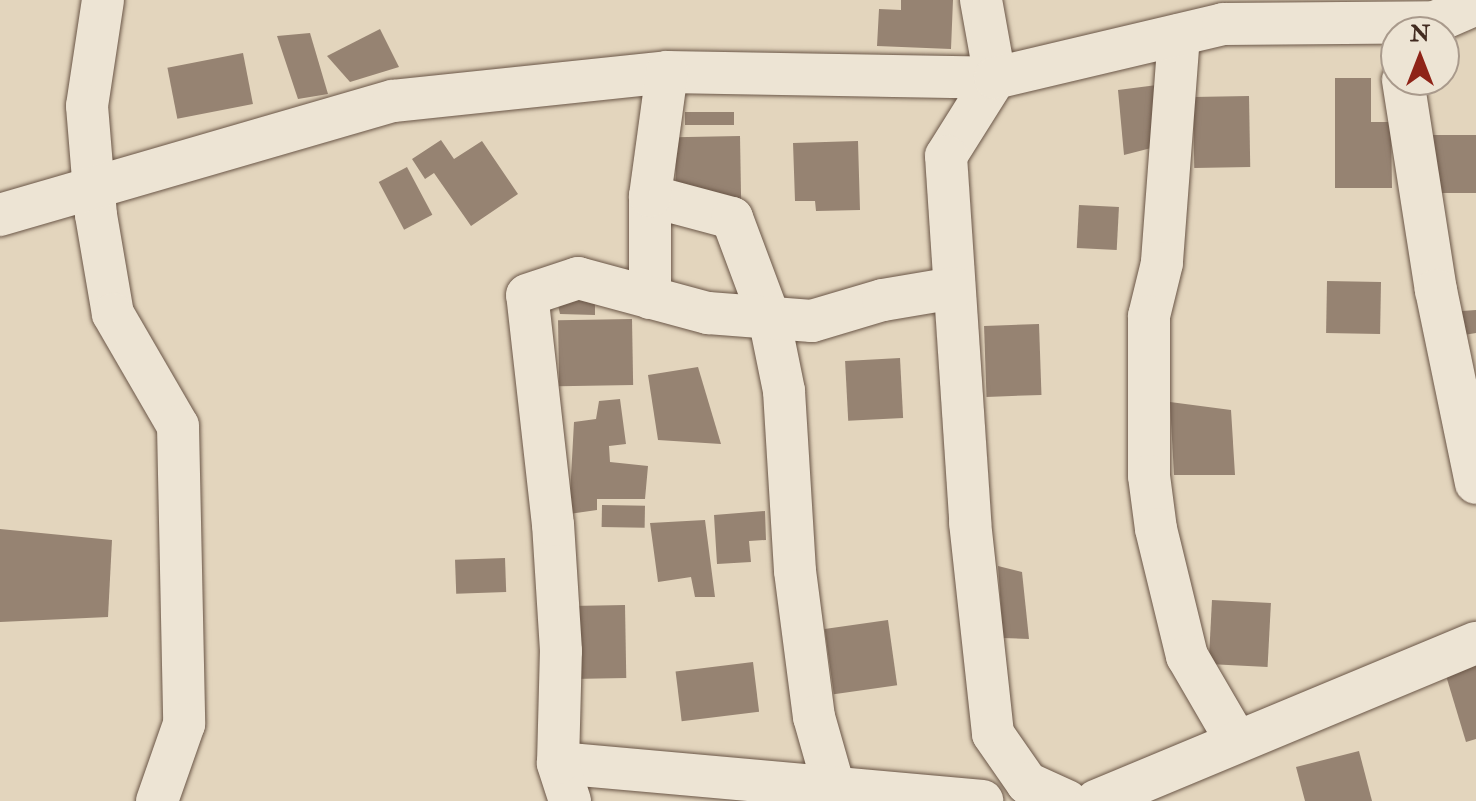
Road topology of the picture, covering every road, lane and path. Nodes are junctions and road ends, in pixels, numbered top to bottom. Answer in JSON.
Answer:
{"nodes":[{"id":1,"x":103,"y":0,"type":"edge"},
{"id":2,"x":981,"y":0,"type":"edge"},
{"id":3,"x":1476,"y":4,"type":"edge"},
{"id":4,"x":1449,"y":16,"type":"edge"},
{"id":5,"x":1380,"y":29,"type":"edge"},
{"id":6,"x":1179,"y":35,"type":"junction"},
{"id":7,"x":667,"y":72,"type":"junction"},
{"id":8,"x":995,"y":78,"type":"junction"},
{"id":9,"x":1406,"y":96,"type":"edge"},
{"id":10,"x":94,"y":189,"type":"junction"},
{"id":11,"x":650,"y":196,"type":"junction"},
{"id":12,"x":0,"y":215,"type":"edge"},
{"id":13,"x":954,"y":288,"type":"junction"},
{"id":14,"x":650,"y":298,"type":"junction"},
{"id":15,"x":769,"y":317,"type":"junction"},
{"id":16,"x":1476,"y":483,"type":"edge"},
{"id":17,"x":1476,"y":643,"type":"edge"},
{"id":18,"x":1237,"y":742,"type":"junction"},
{"id":19,"x":564,"y":782,"type":"edge"},
{"id":20,"x":834,"y":787,"type":"junction"},
{"id":21,"x":157,"y":801,"type":"edge"},
{"id":22,"x":982,"y":801,"type":"edge"},
{"id":23,"x":1067,"y":801,"type":"edge"},
{"id":24,"x":1096,"y":801,"type":"edge"}],
"edges":[{"from":1,"to":10,"type":"street"},
{"from":2,"to":8,"type":"street"},
{"from":3,"to":4,"type":"street"},
{"from":5,"to":6,"type":"street"},
{"from":6,"to":8,"type":"street"},
{"from":6,"to":18,"type":"street"},
{"from":7,"to":8,"type":"street"},
{"from":7,"to":10,"type":"street"},
{"from":7,"to":11,"type":"street"},
{"from":8,"to":13,"type":"street"},
{"from":9,"to":16,"type":"street"},
{"from":10,"to":12,"type":"street"},
{"from":10,"to":21,"type":"street"},
{"from":11,"to":14,"type":"street"},
{"from":11,"to":15,"type":"street"},
{"from":13,"to":15,"type":"street"},
{"from":13,"to":23,"type":"street"},
{"from":14,"to":15,"type":"street"},
{"from":14,"to":19,"type":"street"},
{"from":15,"to":20,"type":"street"},
{"from":17,"to":18,"type":"street"},
{"from":18,"to":24,"type":"street"},
{"from":19,"to":20,"type":"street"},
{"from":20,"to":22,"type":"street"}]}
